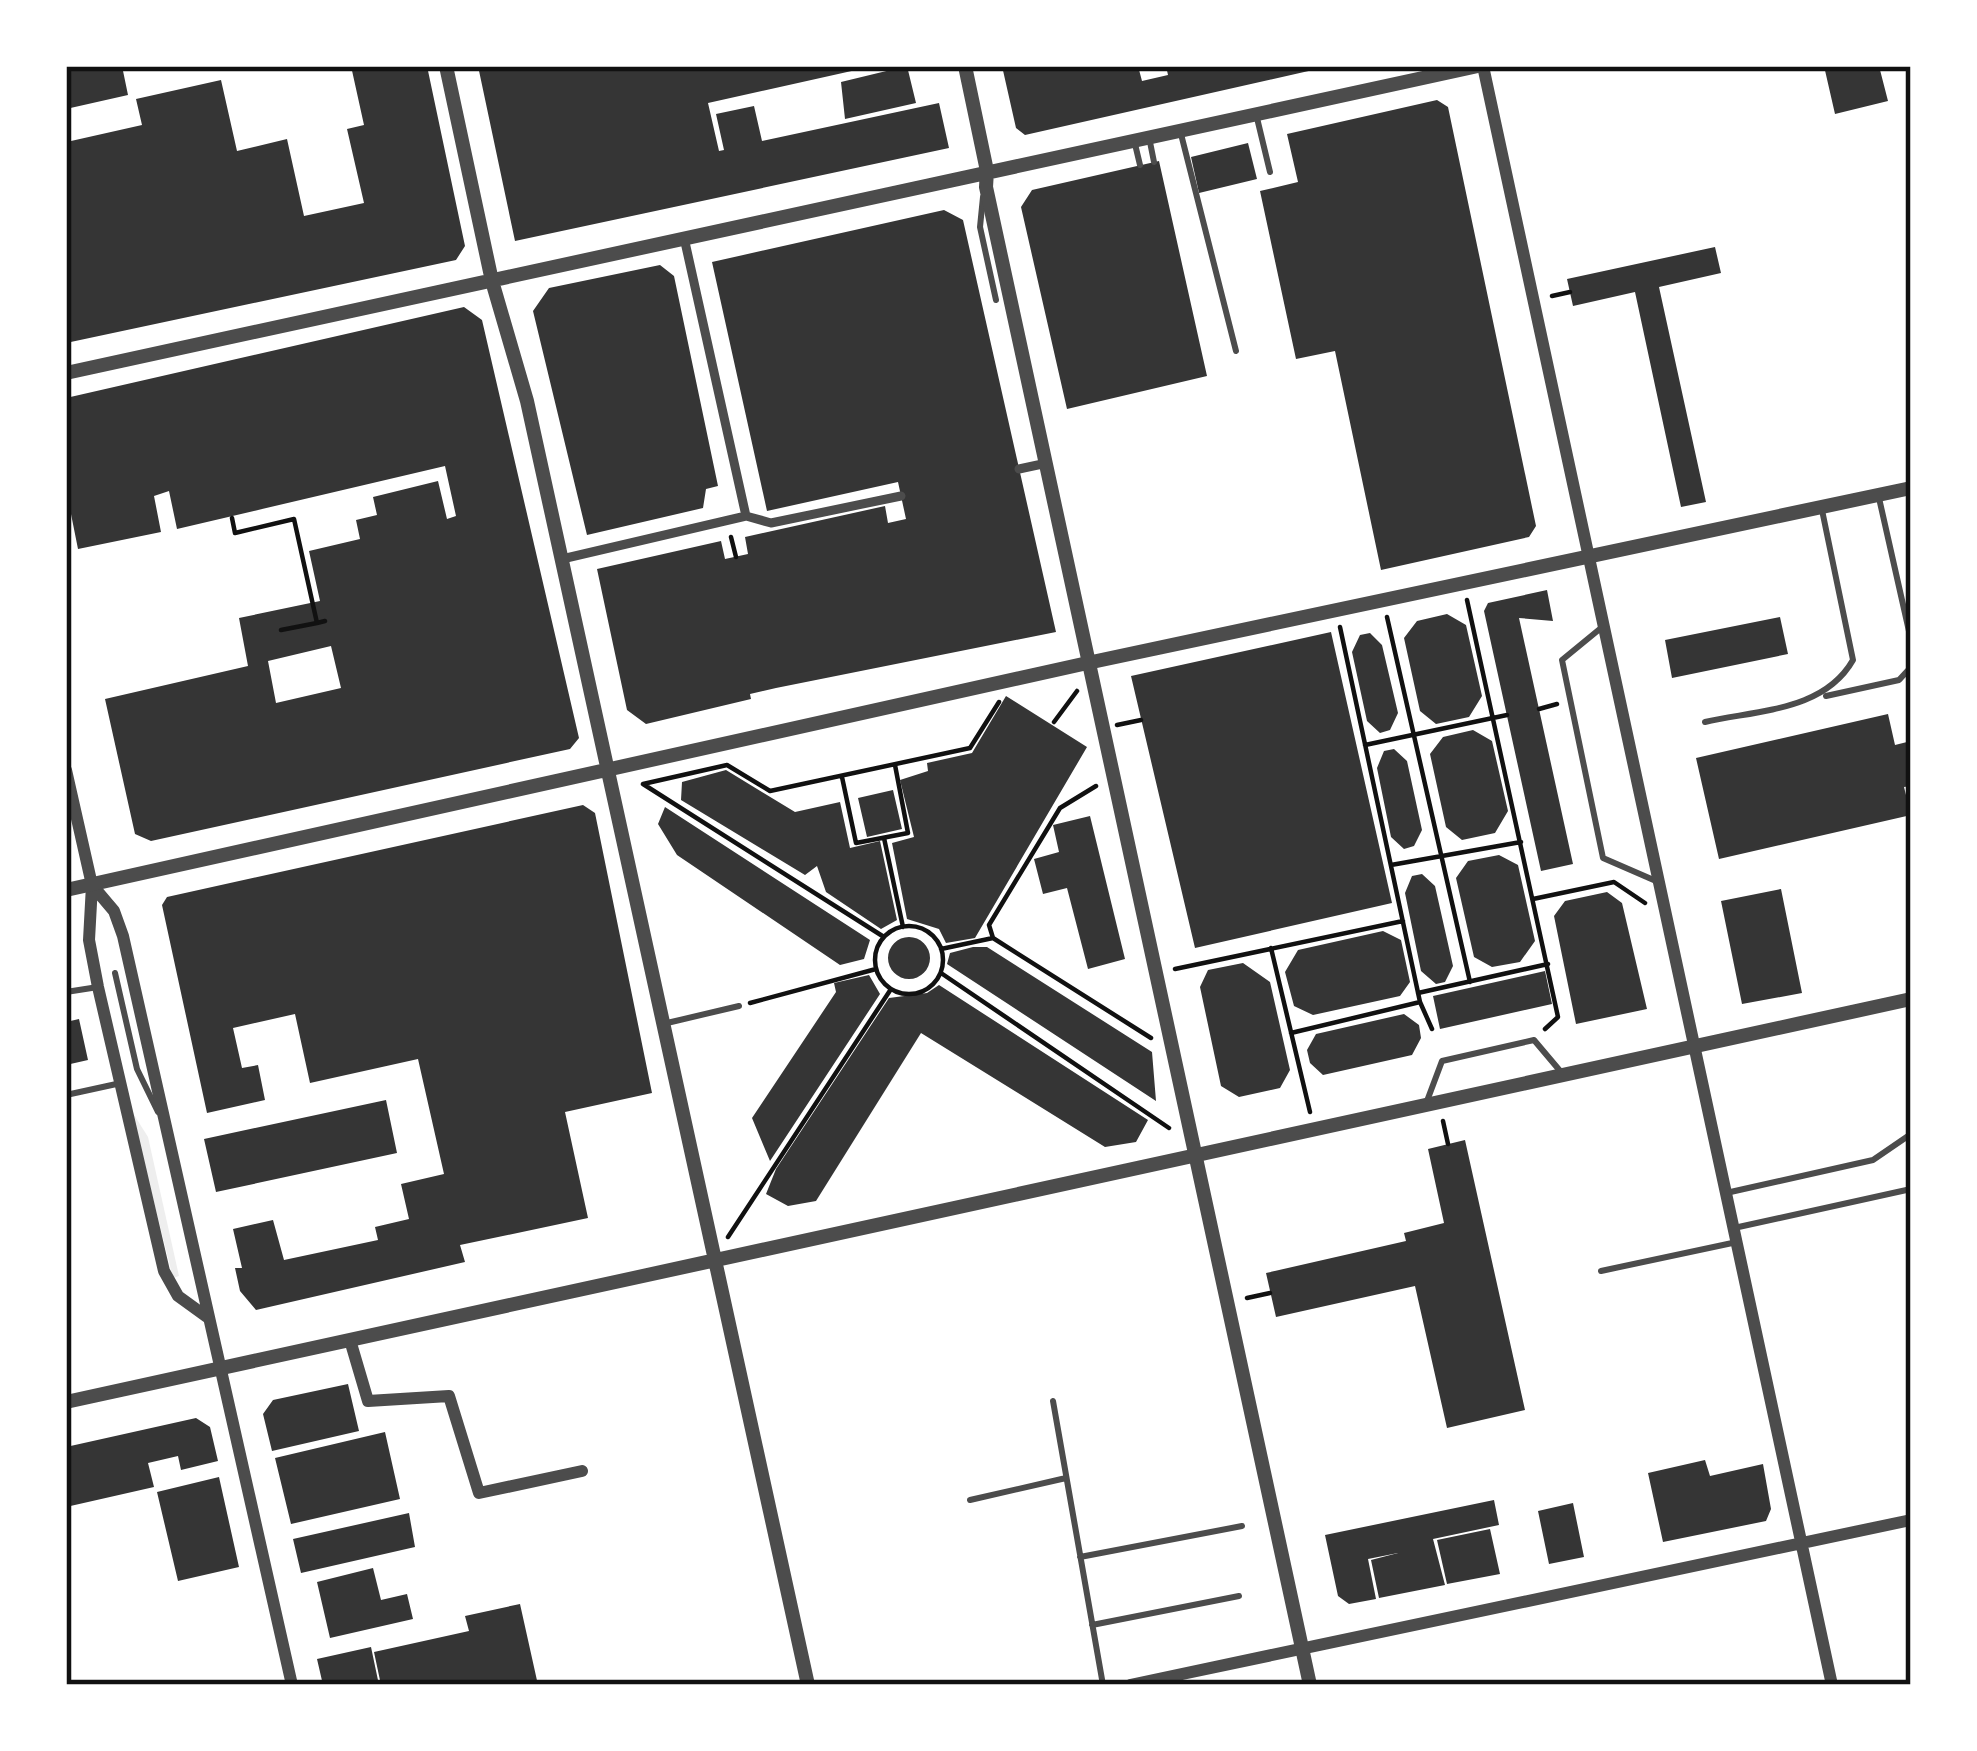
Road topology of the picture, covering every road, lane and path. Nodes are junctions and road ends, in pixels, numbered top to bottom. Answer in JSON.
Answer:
{"nodes":[{"id":1,"x":446,"y":66,"type":"edge"},
{"id":2,"x":965,"y":66,"type":"edge"},
{"id":3,"x":1480,"y":66,"type":"edge"},
{"id":4,"x":1256,"y":114,"type":"junction"},
{"id":5,"x":1180,"y":130,"type":"junction"},
{"id":6,"x":1142,"y":139,"type":"junction"},
{"id":7,"x":1154,"y":162,"type":"dead end"},
{"id":8,"x":1140,"y":165,"type":"dead end"},
{"id":9,"x":987,"y":171,"type":"junction"},
{"id":10,"x":1270,"y":172,"type":"dead end"},
{"id":11,"x":986,"y":188,"type":"junction"},
{"id":12,"x":685,"y":242,"type":"junction"},
{"id":13,"x":492,"y":281,"type":"junction"},
{"id":14,"x":996,"y":300,"type":"dead end"},
{"id":15,"x":1236,"y":351,"type":"dead end"},
{"id":16,"x":66,"y":373,"type":"edge"},
{"id":17,"x":1047,"y":463,"type":"junction"},
{"id":18,"x":1019,"y":469,"type":"dead end"},
{"id":19,"x":1911,"y":488,"type":"edge"},
{"id":20,"x":1878,"y":495,"type":"junction"},
{"id":21,"x":901,"y":496,"type":"dead end"},
{"id":22,"x":1822,"y":507,"type":"junction"},
{"id":23,"x":746,"y":516,"type":"junction"},
{"id":24,"x":232,"y":518,"type":"dead end"},
{"id":25,"x":1589,"y":556,"type":"junction"},
{"id":26,"x":562,"y":559,"type":"junction"},
{"id":27,"x":1463,"y":583,"type":"junction"},
{"id":28,"x":1383,"y":600,"type":"junction"},
{"id":29,"x":1336,"y":610,"type":"junction"},
{"id":30,"x":1604,"y":626,"type":"junction"},
{"id":31,"x":281,"y":631,"type":"dead end"},
{"id":32,"x":1911,"y":640,"type":"edge"},
{"id":33,"x":1092,"y":662,"type":"junction"},
{"id":34,"x":1911,"y":667,"type":"edge"},
{"id":35,"x":1349,"y":672,"type":"junction"},
{"id":36,"x":1341,"y":674,"type":"dead end"},
{"id":37,"x":1071,"y":680,"type":"dead end"},
{"id":38,"x":1003,"y":695,"type":"dead end"},
{"id":39,"x":1824,"y":696,"type":"junction"},
{"id":40,"x":1507,"y":715,"type":"dead end"},
{"id":41,"x":1493,"y":718,"type":"junction"},
{"id":42,"x":1054,"y":722,"type":"dead end"},
{"id":43,"x":1705,"y":722,"type":"dead end"},
{"id":44,"x":1413,"y":735,"type":"junction"},
{"id":45,"x":1365,"y":745,"type":"junction"},
{"id":46,"x":895,"y":765,"type":"junction"},
{"id":47,"x":66,"y":770,"type":"edge"},
{"id":48,"x":609,"y":772,"type":"junction"},
{"id":49,"x":842,"y":777,"type":"junction"},
{"id":50,"x":1101,"y":783,"type":"dead end"},
{"id":51,"x":884,"y":838,"type":"junction"},
{"id":52,"x":1521,"y":842,"type":"junction"},
{"id":53,"x":1441,"y":856,"type":"junction"},
{"id":54,"x":1390,"y":866,"type":"junction"},
{"id":55,"x":1659,"y":882,"type":"junction"},
{"id":56,"x":92,"y":885,"type":"junction"},
{"id":57,"x":66,"y":890,"type":"edge"},
{"id":58,"x":1533,"y":899,"type":"junction"},
{"id":59,"x":1666,"y":911,"type":"junction"},
{"id":60,"x":1403,"y":920,"type":"junction"},
{"id":61,"x":903,"y":926,"type":"junction"},
{"id":62,"x":884,"y":937,"type":"junction"},
{"id":63,"x":993,"y":938,"type":"junction"},
{"id":64,"x":1271,"y":948,"type":"junction"},
{"id":65,"x":941,"y":950,"type":"junction"},
{"id":66,"x":1547,"y":964,"type":"junction"},
{"id":67,"x":876,"y":969,"type":"junction"},
{"id":68,"x":1158,"y":972,"type":"junction"},
{"id":69,"x":115,"y":973,"type":"dead end"},
{"id":70,"x":941,"y":973,"type":"junction"},
{"id":71,"x":1470,"y":982,"type":"junction"},
{"id":72,"x":98,"y":987,"type":"junction"},
{"id":73,"x":891,"y":989,"type":"junction"},
{"id":74,"x":66,"y":992,"type":"edge"},
{"id":75,"x":1418,"y":993,"type":"junction"},
{"id":76,"x":1911,"y":999,"type":"edge"},
{"id":77,"x":1420,"y":1002,"type":"junction"},
{"id":78,"x":739,"y":1006,"type":"joint"},
{"id":79,"x":664,"y":1024,"type":"junction"},
{"id":80,"x":1432,"y":1029,"type":"dead end"},
{"id":81,"x":1291,"y":1033,"type":"junction"},
{"id":82,"x":1534,"y":1040,"type":"junction"},
{"id":83,"x":1695,"y":1046,"type":"junction"},
{"id":84,"x":1155,"y":1055,"type":"dead end"},
{"id":85,"x":1564,"y":1074,"type":"junction"},
{"id":86,"x":121,"y":1083,"type":"junction"},
{"id":87,"x":66,"y":1095,"type":"edge"},
{"id":88,"x":1432,"y":1103,"type":"junction"},
{"id":89,"x":1170,"y":1113,"type":"dead end"},
{"id":90,"x":163,"y":1120,"type":"junction"},
{"id":91,"x":1314,"y":1128,"type":"junction"},
{"id":92,"x":1911,"y":1134,"type":"edge"},
{"id":93,"x":1448,"y":1144,"type":"dead end"},
{"id":94,"x":1197,"y":1154,"type":"junction"},
{"id":95,"x":1911,"y":1189,"type":"edge"},
{"id":96,"x":1726,"y":1193,"type":"junction"},
{"id":97,"x":1736,"y":1235,"type":"junction"},
{"id":98,"x":725,"y":1242,"type":"dead end"},
{"id":99,"x":715,"y":1258,"type":"junction"},
{"id":100,"x":1600,"y":1271,"type":"dead end"},
{"id":101,"x":1270,"y":1293,"type":"dead end"},
{"id":102,"x":1228,"y":1302,"type":"junction"},
{"id":103,"x":206,"y":1317,"type":"junction"},
{"id":104,"x":350,"y":1340,"type":"junction"},
{"id":105,"x":218,"y":1369,"type":"junction"},
{"id":106,"x":1053,"y":1401,"type":"dead end"},
{"id":107,"x":66,"y":1402,"type":"edge"},
{"id":108,"x":582,"y":1471,"type":"dead end"},
{"id":109,"x":1066,"y":1478,"type":"junction"},
{"id":110,"x":970,"y":1500,"type":"dead end"},
{"id":111,"x":1911,"y":1520,"type":"edge"},
{"id":112,"x":1242,"y":1526,"type":"dead end"},
{"id":113,"x":1802,"y":1543,"type":"junction"},
{"id":114,"x":1080,"y":1557,"type":"junction"},
{"id":115,"x":1238,"y":1596,"type":"dead end"},
{"id":116,"x":1093,"y":1625,"type":"junction"},
{"id":117,"x":1302,"y":1649,"type":"junction"},
{"id":118,"x":292,"y":1685,"type":"edge"},
{"id":119,"x":808,"y":1685,"type":"edge"},
{"id":120,"x":1103,"y":1685,"type":"edge"},
{"id":121,"x":1130,"y":1685,"type":"edge"},
{"id":122,"x":1310,"y":1685,"type":"edge"},
{"id":123,"x":1832,"y":1685,"type":"edge"}],
"edges":[{"from":1,"to":13,"type":"street"},
{"from":2,"to":9,"type":"street"},
{"from":3,"to":4,"type":"street"},
{"from":3,"to":25,"type":"street"},
{"from":4,"to":5,"type":"street"},
{"from":4,"to":10,"type":"lane"},
{"from":5,"to":6,"type":"street"},
{"from":5,"to":15,"type":"lane"},
{"from":6,"to":7,"type":"lane"},
{"from":6,"to":8,"type":"lane"},
{"from":6,"to":9,"type":"street"},
{"from":9,"to":11,"type":"street"},
{"from":9,"to":12,"type":"street"},
{"from":11,"to":14,"type":"lane"},
{"from":11,"to":17,"type":"street"},
{"from":12,"to":13,"type":"street"},
{"from":12,"to":23,"type":"street"},
{"from":13,"to":16,"type":"street"},
{"from":13,"to":26,"type":"street"},
{"from":17,"to":18,"type":"street"},
{"from":17,"to":33,"type":"street"},
{"from":19,"to":20,"type":"street"},
{"from":20,"to":22,"type":"street"},
{"from":20,"to":32,"type":"lane"},
{"from":21,"to":23,"type":"street"},
{"from":22,"to":25,"type":"street"},
{"from":22,"to":39,"type":"lane"},
{"from":23,"to":26,"type":"street"},
{"from":24,"to":31,"type":"path"},
{"from":25,"to":27,"type":"street"},
{"from":25,"to":30,"type":"street"},
{"from":26,"to":48,"type":"street"},
{"from":27,"to":28,"type":"street"},
{"from":27,"to":41,"type":"path"},
{"from":28,"to":29,"type":"street"},
{"from":28,"to":44,"type":"path"},
{"from":29,"to":33,"type":"street"},
{"from":29,"to":35,"type":"path"},
{"from":30,"to":55,"type":"street"},
{"from":30,"to":55,"type":"lane"},
{"from":33,"to":48,"type":"street"},
{"from":33,"to":68,"type":"street"},
{"from":34,"to":39,"type":"lane"},
{"from":35,"to":36,"type":"path"},
{"from":35,"to":45,"type":"path"},
{"from":37,"to":42,"type":"path"},
{"from":38,"to":46,"type":"path"},
{"from":39,"to":43,"type":"lane"},
{"from":40,"to":41,"type":"path"},
{"from":41,"to":44,"type":"path"},
{"from":41,"to":52,"type":"path"},
{"from":44,"to":45,"type":"path"},
{"from":44,"to":53,"type":"path"},
{"from":45,"to":54,"type":"path"},
{"from":46,"to":49,"type":"path"},
{"from":46,"to":51,"type":"path"},
{"from":47,"to":56,"type":"street"},
{"from":48,"to":56,"type":"street"},
{"from":48,"to":79,"type":"street"},
{"from":49,"to":51,"type":"path"},
{"from":49,"to":62,"type":"path"},
{"from":50,"to":63,"type":"path"},
{"from":51,"to":61,"type":"path"},
{"from":52,"to":53,"type":"path"},
{"from":52,"to":58,"type":"path"},
{"from":53,"to":54,"type":"path"},
{"from":53,"to":71,"type":"path"},
{"from":54,"to":60,"type":"path"},
{"from":55,"to":59,"type":"street"},
{"from":56,"to":57,"type":"street"},
{"from":56,"to":72,"type":"street"},
{"from":56,"to":90,"type":"street"},
{"from":58,"to":59,"type":"path"},
{"from":58,"to":66,"type":"path"},
{"from":59,"to":83,"type":"street"},
{"from":60,"to":64,"type":"path"},
{"from":60,"to":75,"type":"path"},
{"from":61,"to":62,"type":"path"},
{"from":61,"to":65,"type":"path"},
{"from":62,"to":67,"type":"path"},
{"from":63,"to":65,"type":"path"},
{"from":63,"to":84,"type":"path"},
{"from":64,"to":68,"type":"path"},
{"from":64,"to":81,"type":"path"},
{"from":65,"to":70,"type":"path"},
{"from":66,"to":71,"type":"path"},
{"from":66,"to":82,"type":"path"},
{"from":67,"to":73,"type":"path"},
{"from":67,"to":78,"type":"path"},
{"from":68,"to":94,"type":"street"},
{"from":69,"to":90,"type":"lane"},
{"from":70,"to":73,"type":"path"},
{"from":70,"to":89,"type":"path"},
{"from":71,"to":75,"type":"path"},
{"from":72,"to":74,"type":"lane"},
{"from":72,"to":86,"type":"street"},
{"from":73,"to":98,"type":"path"},
{"from":75,"to":77,"type":"path"},
{"from":76,"to":83,"type":"street"},
{"from":77,"to":80,"type":"path"},
{"from":77,"to":81,"type":"path"},
{"from":78,"to":79,"type":"lane"},
{"from":79,"to":99,"type":"street"},
{"from":81,"to":91,"type":"path"},
{"from":82,"to":85,"type":"lane"},
{"from":82,"to":88,"type":"lane"},
{"from":83,"to":85,"type":"street"},
{"from":83,"to":96,"type":"street"},
{"from":85,"to":88,"type":"street"},
{"from":86,"to":87,"type":"lane"},
{"from":86,"to":103,"type":"street"},
{"from":88,"to":91,"type":"street"},
{"from":88,"to":93,"type":"path"},
{"from":90,"to":103,"type":"street"},
{"from":91,"to":94,"type":"street"},
{"from":92,"to":96,"type":"lane"},
{"from":94,"to":99,"type":"street"},
{"from":94,"to":102,"type":"street"},
{"from":95,"to":97,"type":"lane"},
{"from":96,"to":97,"type":"street"},
{"from":97,"to":100,"type":"lane"},
{"from":97,"to":113,"type":"street"},
{"from":99,"to":104,"type":"street"},
{"from":99,"to":119,"type":"street"},
{"from":101,"to":102,"type":"path"},
{"from":102,"to":117,"type":"street"},
{"from":103,"to":105,"type":"street"},
{"from":104,"to":105,"type":"street"},
{"from":104,"to":108,"type":"street"},
{"from":105,"to":107,"type":"street"},
{"from":105,"to":118,"type":"street"},
{"from":106,"to":109,"type":"lane"},
{"from":109,"to":110,"type":"lane"},
{"from":109,"to":114,"type":"lane"},
{"from":111,"to":113,"type":"street"},
{"from":112,"to":114,"type":"lane"},
{"from":113,"to":117,"type":"street"},
{"from":113,"to":123,"type":"street"},
{"from":114,"to":116,"type":"lane"},
{"from":115,"to":116,"type":"lane"},
{"from":116,"to":120,"type":"lane"},
{"from":117,"to":121,"type":"street"},
{"from":117,"to":122,"type":"street"}]}
